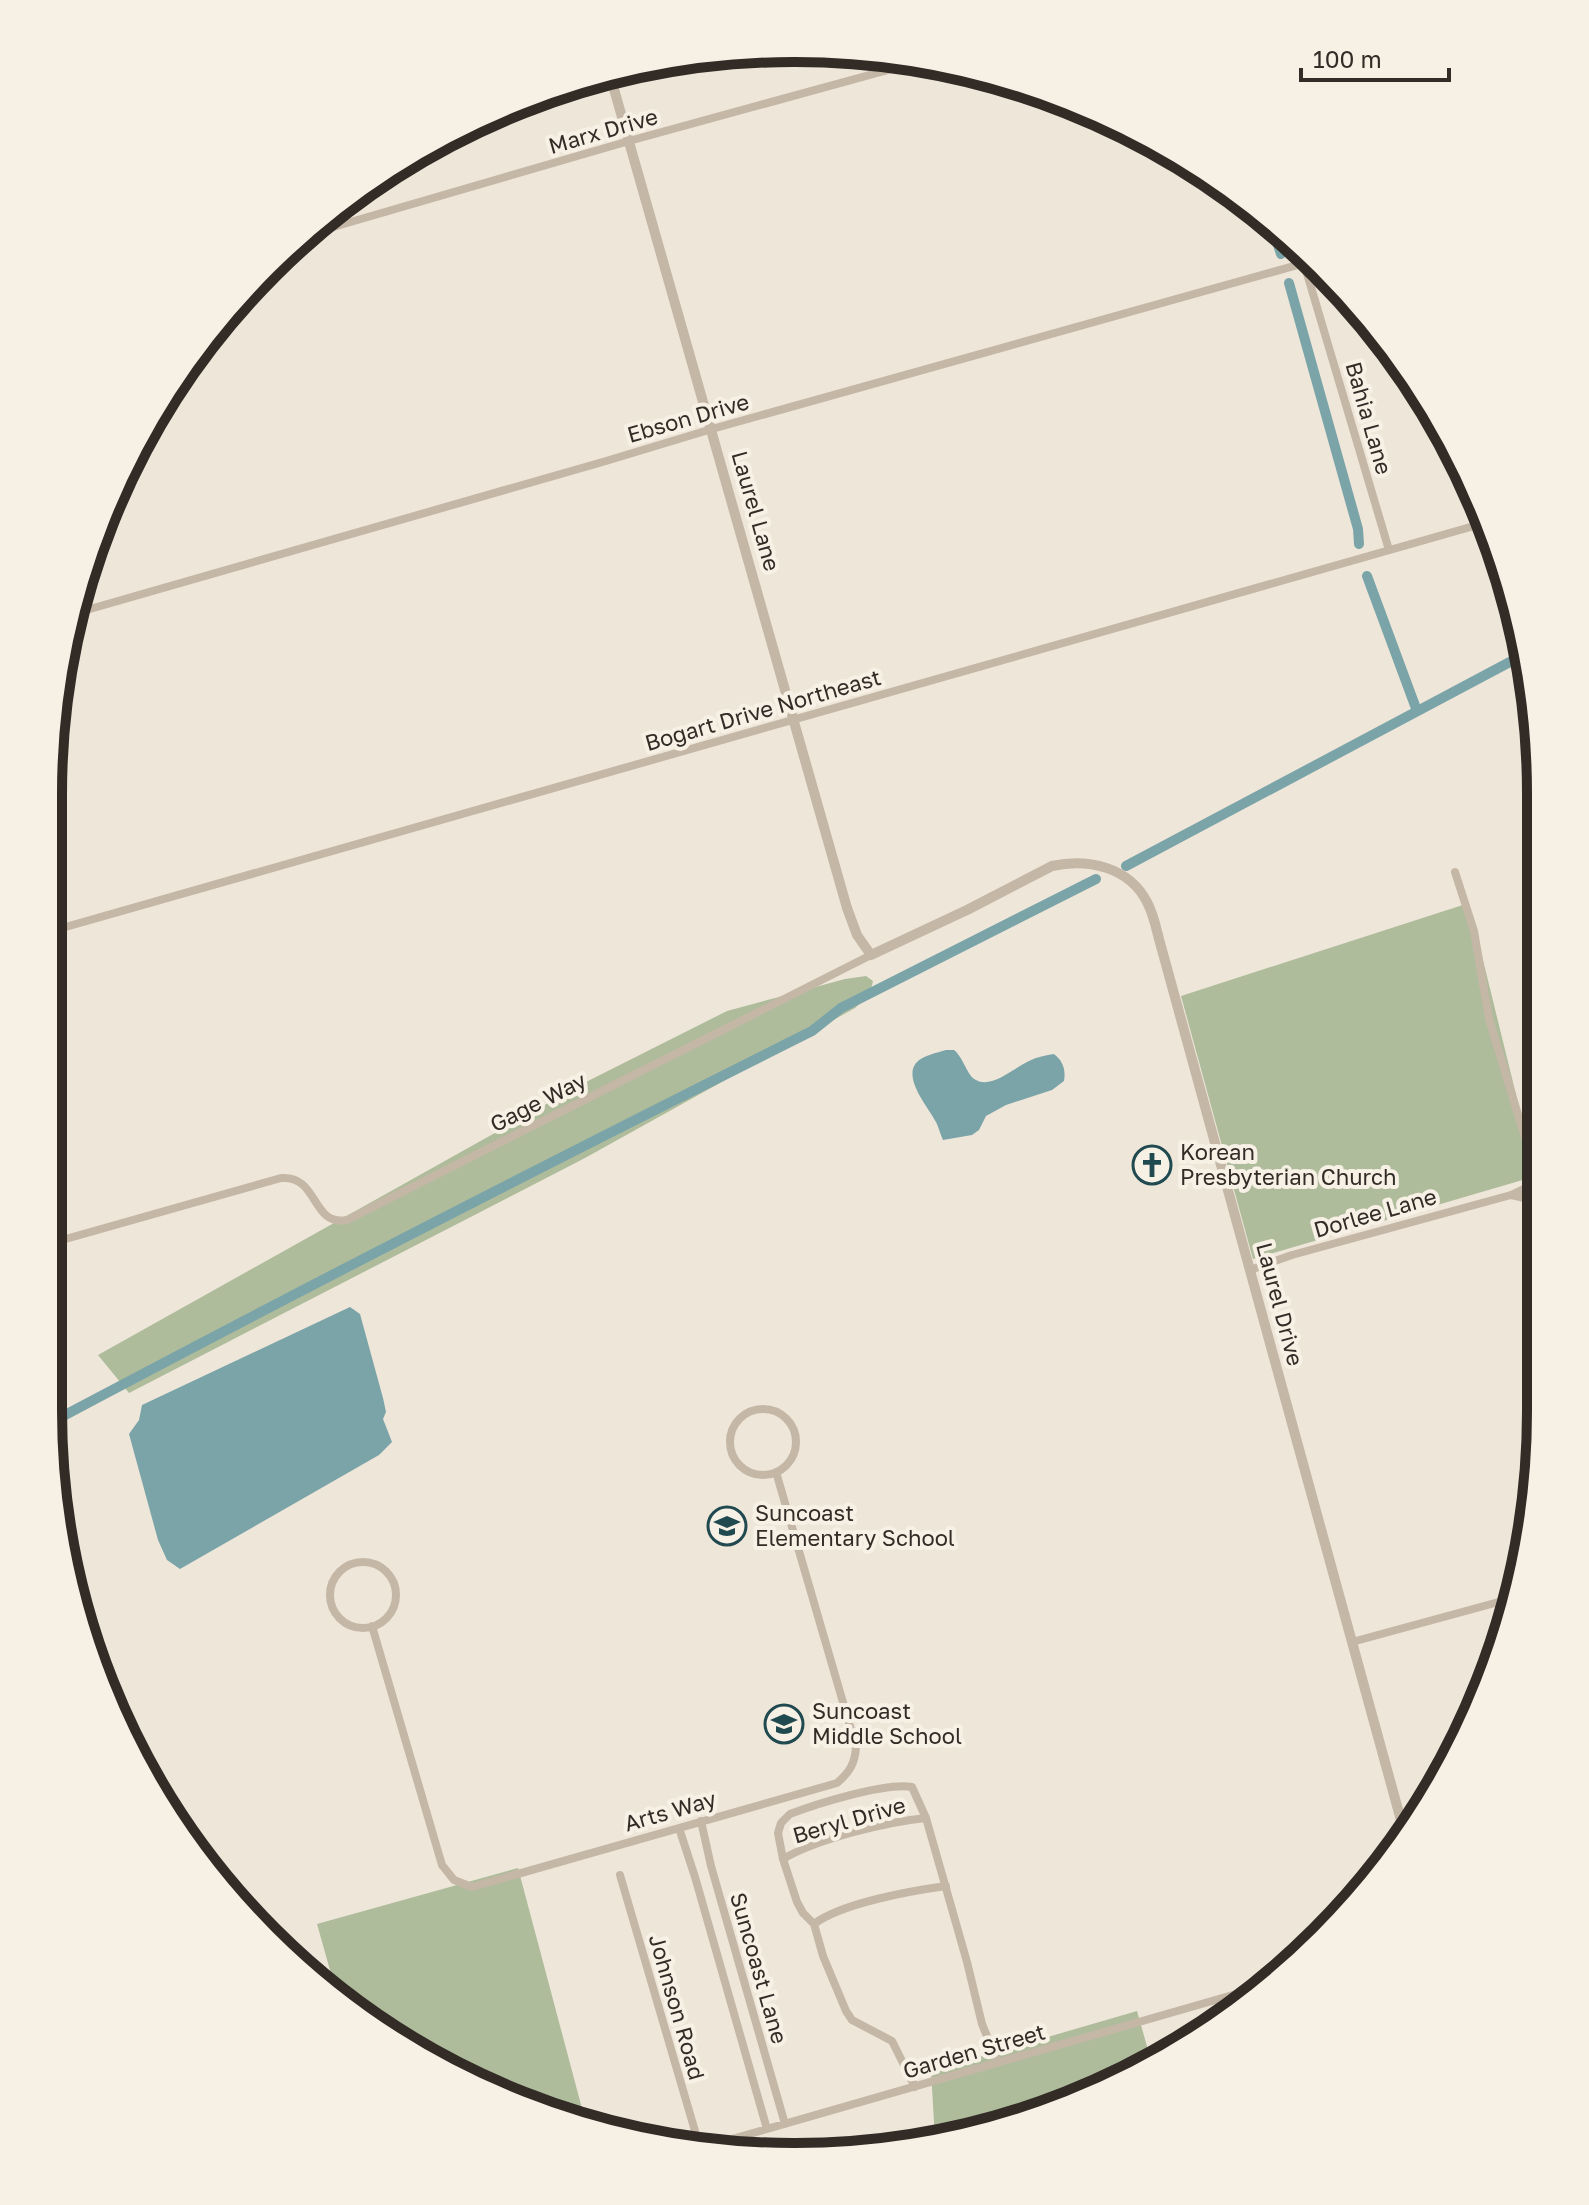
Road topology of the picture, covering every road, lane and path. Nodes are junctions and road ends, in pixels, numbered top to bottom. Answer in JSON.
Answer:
{"nodes":[{"id":1,"x":893,"y":69,"type":"edge"},
{"id":2,"x":613,"y":85,"type":"edge"},
{"id":3,"x":629,"y":141,"type":"junction"},
{"id":4,"x":332,"y":227,"type":"edge"},
{"id":5,"x":1299,"y":265,"type":"edge"},
{"id":6,"x":1312,"y":277,"type":"edge"},
{"id":7,"x":712,"y":429,"type":"junction"},
{"id":8,"x":1475,"y":526,"type":"edge"},
{"id":9,"x":1389,"y":550,"type":"junction"},
{"id":10,"x":86,"y":610,"type":"edge"},
{"id":11,"x":793,"y":721,"type":"junction"},
{"id":12,"x":1041,"y":871,"type":"joint"},
{"id":13,"x":1455,"y":872,"type":"dead end"},
{"id":14,"x":62,"y":928,"type":"edge"},
{"id":15,"x":871,"y":955,"type":"junction"},
{"id":16,"x":1527,"y":1144,"type":"edge"},
{"id":17,"x":1527,"y":1187,"type":"edge"},
{"id":18,"x":1511,"y":1195,"type":"junction"},
{"id":19,"x":1527,"y":1199,"type":"edge"},
{"id":20,"x":62,"y":1240,"type":"edge"},
{"id":21,"x":1250,"y":1270,"type":"junction"},
{"id":22,"x":776,"y":1472,"type":"junction"},
{"id":23,"x":1502,"y":1601,"type":"edge"},
{"id":24,"x":372,"y":1626,"type":"junction"},
{"id":25,"x":1352,"y":1642,"type":"junction"},
{"id":26,"x":926,"y":1818,"type":"junction"},
{"id":27,"x":701,"y":1821,"type":"junction"},
{"id":28,"x":1401,"y":1821,"type":"edge"},
{"id":29,"x":679,"y":1828,"type":"junction"},
{"id":30,"x":783,"y":1859,"type":"junction"},
{"id":31,"x":620,"y":1875,"type":"dead end"},
{"id":32,"x":946,"y":1886,"type":"junction"},
{"id":33,"x":814,"y":1924,"type":"junction"},
{"id":34,"x":1238,"y":1994,"type":"edge"},
{"id":35,"x":998,"y":2063,"type":"junction"},
{"id":36,"x":915,"y":2087,"type":"junction"},
{"id":37,"x":785,"y":2124,"type":"junction"},
{"id":38,"x":767,"y":2129,"type":"junction"},
{"id":39,"x":693,"y":2136,"type":"edge"},
{"id":40,"x":735,"y":2140,"type":"edge"}],
"edges":[{"from":1,"to":3,"type":"street","name":"Marx Drive"},
{"from":2,"to":3,"type":"street","name":"Laurel Lane"},
{"from":3,"to":4,"type":"street","name":"Marx Drive"},
{"from":3,"to":7,"type":"street","name":"Laurel Lane"},
{"from":5,"to":7,"type":"street","name":"Ebson Drive"},
{"from":6,"to":9,"type":"street","name":"Bahia Lane"},
{"from":7,"to":10,"type":"street","name":"Ebson Drive"},
{"from":7,"to":11,"type":"street","name":"Laurel Lane"},
{"from":8,"to":9,"type":"street","name":"Bogart Drive Northeast"},
{"from":9,"to":11,"type":"street","name":"Bogart Drive Northeast"},
{"from":11,"to":14,"type":"street","name":"Bogart Drive Northeast"},
{"from":11,"to":15,"type":"street","name":"Laurel Lane"},
{"from":12,"to":15,"type":"street","name":"Gage Way"},
{"from":12,"to":21,"type":"street","name":"Laurel Drive"},
{"from":13,"to":16,"type":"street"},
{"from":15,"to":20,"type":"street","name":"Gage Way"},
{"from":17,"to":18,"type":"street"},
{"from":18,"to":19,"type":"street"},
{"from":18,"to":21,"type":"street","name":"Dorlee Lane"},
{"from":21,"to":25,"type":"street","name":"Laurel Drive"},
{"from":22,"to":22,"type":"street"},
{"from":22,"to":27,"type":"street","name":"Arts Way"},
{"from":23,"to":25,"type":"street"},
{"from":24,"to":24,"type":"street"},
{"from":24,"to":29,"type":"street","name":"Arts Way"},
{"from":25,"to":28,"type":"street","name":"Laurel Drive"},
{"from":26,"to":30,"type":"street","name":"Beryl Drive"},
{"from":26,"to":30,"type":"street","name":"Beryl Drive"},
{"from":26,"to":32,"type":"street","name":"Beryl Drive"},
{"from":27,"to":29,"type":"street","name":"Arts Way"},
{"from":27,"to":37,"type":"street","name":"Suncoast Lane"},
{"from":29,"to":38,"type":"street","name":"Suncoast Lane"},
{"from":30,"to":33,"type":"street","name":"Beryl Drive"},
{"from":31,"to":39,"type":"street","name":"Johnson Road"},
{"from":32,"to":33,"type":"street"},
{"from":32,"to":35,"type":"street","name":"Beryl Drive"},
{"from":33,"to":36,"type":"street","name":"Beryl Drive"},
{"from":34,"to":35,"type":"street","name":"Garden Street"},
{"from":35,"to":36,"type":"street","name":"Garden Street"},
{"from":36,"to":37,"type":"street","name":"Garden Street"},
{"from":37,"to":38,"type":"street","name":"Garden Street"},
{"from":38,"to":40,"type":"street","name":"Garden Street"}]}
